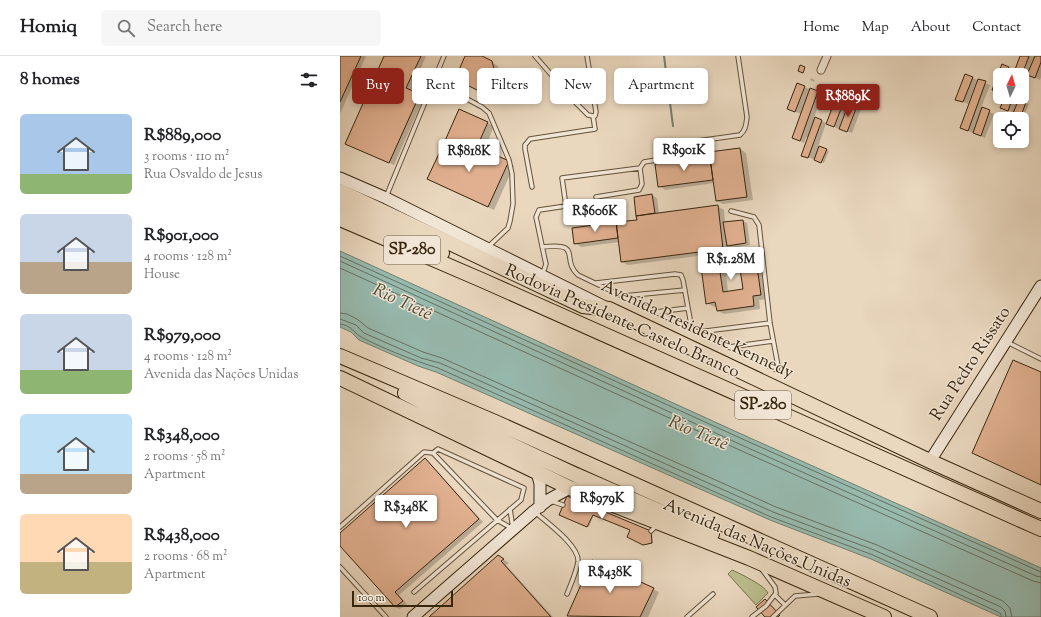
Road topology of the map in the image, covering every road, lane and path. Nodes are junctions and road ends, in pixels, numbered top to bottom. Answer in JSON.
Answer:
{"nodes":[{"id":1,"x":444,"y":56,"type":"edge"},
{"id":2,"x":535,"y":56,"type":"edge"},
{"id":3,"x":587,"y":56,"type":"edge"},
{"id":4,"x":738,"y":56,"type":"edge"},
{"id":5,"x":826,"y":56,"type":"edge"},
{"id":6,"x":822,"y":70,"type":"dead end"},
{"id":7,"x":469,"y":100,"type":"edge"},
{"id":8,"x":593,"y":116,"type":"junction"},
{"id":9,"x":676,"y":144,"type":"dead end"},
{"id":10,"x":687,"y":155,"type":"dead end"},
{"id":11,"x":640,"y":168,"type":"junction"},
{"id":12,"x":340,"y":178,"type":"edge"},
{"id":13,"x":532,"y":187,"type":"dead end"},
{"id":14,"x":340,"y":191,"type":"edge"},
{"id":15,"x":596,"y":197,"type":"dead end"},
{"id":16,"x":386,"y":198,"type":"junction"},
{"id":17,"x":340,"y":204,"type":"edge"},
{"id":18,"x":731,"y":211,"type":"dead end"},
{"id":19,"x":340,"y":219,"type":"edge"},
{"id":20,"x":542,"y":247,"type":"junction"},
{"id":21,"x":487,"y":248,"type":"junction"},
{"id":22,"x":542,"y":276,"type":"junction"},
{"id":23,"x":484,"y":281,"type":"junction"},
{"id":24,"x":595,"y":283,"type":"junction"},
{"id":25,"x":1041,"y":286,"type":"edge"},
{"id":26,"x":685,"y":290,"type":"junction"},
{"id":27,"x":622,"y":296,"type":"junction"},
{"id":28,"x":688,"y":308,"type":"junction"},
{"id":29,"x":609,"y":309,"type":"junction"},
{"id":30,"x":655,"y":312,"type":"junction"},
{"id":31,"x":770,"y":323,"type":"junction"},
{"id":32,"x":692,"y":330,"type":"junction"},
{"id":33,"x":697,"y":332,"type":"junction"},
{"id":34,"x":773,"y":341,"type":"junction"},
{"id":35,"x":1006,"y":342,"type":"junction"},
{"id":36,"x":728,"y":347,"type":"junction"},
{"id":37,"x":340,"y":356,"type":"edge"},
{"id":38,"x":1041,"y":359,"type":"edge"},
{"id":39,"x":363,"y":366,"type":"junction"},
{"id":40,"x":340,"y":378,"type":"edge"},
{"id":41,"x":433,"y":453,"type":"junction"},
{"id":42,"x":930,"y":461,"type":"junction"},
{"id":43,"x":537,"y":472,"type":"junction"},
{"id":44,"x":570,"y":488,"type":"junction"},
{"id":45,"x":563,"y":505,"type":"dead end"},
{"id":46,"x":541,"y":506,"type":"junction"},
{"id":47,"x":510,"y":509,"type":"junction"},
{"id":48,"x":1041,"y":511,"type":"edge"},
{"id":49,"x":497,"y":520,"type":"junction"},
{"id":50,"x":340,"y":527,"type":"edge"},
{"id":51,"x":513,"y":529,"type":"junction"},
{"id":52,"x":1041,"y":529,"type":"edge"},
{"id":53,"x":752,"y":559,"type":"junction"},
{"id":54,"x":340,"y":567,"type":"edge"},
{"id":55,"x":414,"y":592,"type":"dead end"},
{"id":56,"x":828,"y":593,"type":"junction"},
{"id":57,"x":567,"y":594,"type":"dead end"},
{"id":58,"x":713,"y":594,"type":"dead end"},
{"id":59,"x":775,"y":595,"type":"junction"},
{"id":60,"x":786,"y":605,"type":"junction"},
{"id":61,"x":386,"y":617,"type":"edge"},
{"id":62,"x":413,"y":617,"type":"edge"},
{"id":63,"x":687,"y":617,"type":"edge"},
{"id":64,"x":752,"y":617,"type":"edge"},
{"id":65,"x":773,"y":617,"type":"edge"},
{"id":66,"x":884,"y":617,"type":"edge"},
{"id":67,"x":930,"y":617,"type":"edge"}],
"edges":[{"from":1,"to":16,"type":"lane"},
{"from":2,"to":8,"type":"lane"},
{"from":3,"to":8,"type":"lane"},
{"from":4,"to":9,"type":"lane"},
{"from":5,"to":6,"type":"street"},
{"from":7,"to":21,"type":"lane"},
{"from":8,"to":13,"type":"lane"},
{"from":10,"to":11,"type":"lane"},
{"from":11,"to":15,"type":"lane"},
{"from":11,"to":20,"type":"lane"},
{"from":12,"to":16,"type":"street","name":"Avenida Presidente Kennedy"},
{"from":14,"to":29,"type":"highway"},
{"from":16,"to":21,"type":"street","name":"Avenida Presidente Kennedy"},
{"from":17,"to":23,"type":"highway"},
{"from":18,"to":31,"type":"lane"},
{"from":19,"to":23,"type":"highway","name":"Rodovia Presidente Castelo Branco","number":"SP-280"},
{"from":20,"to":22,"type":"lane"},
{"from":20,"to":24,"type":"lane"},
{"from":21,"to":22,"type":"street","name":"Avenida Presidente Kennedy"},
{"from":22,"to":29,"type":"street","name":"Avenida Presidente Kennedy"},
{"from":23,"to":52,"type":"highway","name":"Rodovia Presidente Castelo Branco","number":"SP-280"},
{"from":24,"to":26,"type":"lane"},
{"from":24,"to":27,"type":"lane"},
{"from":25,"to":35,"type":"street","name":"Rua Pedro Rissato"},
{"from":26,"to":27,"type":"lane"},
{"from":26,"to":28,"type":"lane"},
{"from":27,"to":30,"type":"lane"},
{"from":28,"to":30,"type":"lane"},
{"from":28,"to":32,"type":"lane"},
{"from":29,"to":42,"type":"highway","name":"Avenida Presidente Kennedy"},
{"from":30,"to":32,"type":"lane"},
{"from":31,"to":33,"type":"lane"},
{"from":31,"to":34,"type":"lane"},
{"from":32,"to":33,"type":"lane"},
{"from":33,"to":36,"type":"lane"},
{"from":34,"to":36,"type":"lane"},
{"from":34,"to":36,"type":"lane"},
{"from":35,"to":38,"type":"lane"},
{"from":35,"to":42,"type":"street","name":"Rua Pedro Rissato"},
{"from":37,"to":39,"type":"highway"},
{"from":39,"to":53,"type":"highway"},
{"from":39,"to":67,"type":"highway"},
{"from":40,"to":43,"type":"highway","name":"Avenida das Nações Unidas"},
{"from":41,"to":47,"type":"lane"},
{"from":41,"to":49,"type":"lane"},
{"from":41,"to":50,"type":"lane"},
{"from":42,"to":48,"type":"highway","name":"Avenida Presidente Kennedy"},
{"from":43,"to":44,"type":"highway","name":"Avenida das Nações Unidas"},
{"from":43,"to":46,"type":"street"},
{"from":44,"to":46,"type":"street"},
{"from":44,"to":53,"type":"highway","name":"Avenida das Nações Unidas"},
{"from":45,"to":46,"type":"lane"},
{"from":46,"to":51,"type":"street"},
{"from":46,"to":57,"type":"lane"},
{"from":47,"to":49,"type":"lane"},
{"from":47,"to":51,"type":"lane"},
{"from":49,"to":51,"type":"lane"},
{"from":49,"to":55,"type":"lane"},
{"from":51,"to":62,"type":"street"},
{"from":53,"to":56,"type":"highway","name":"Avenida das Nações Unidas"},
{"from":53,"to":59,"type":"lane"},
{"from":54,"to":61,"type":"lane"},
{"from":56,"to":60,"type":"lane"},
{"from":56,"to":66,"type":"highway","name":"Avenida das Nações Unidas"},
{"from":58,"to":63,"type":"lane"},
{"from":59,"to":60,"type":"lane"},
{"from":59,"to":64,"type":"lane"},
{"from":60,"to":65,"type":"lane"}]}
